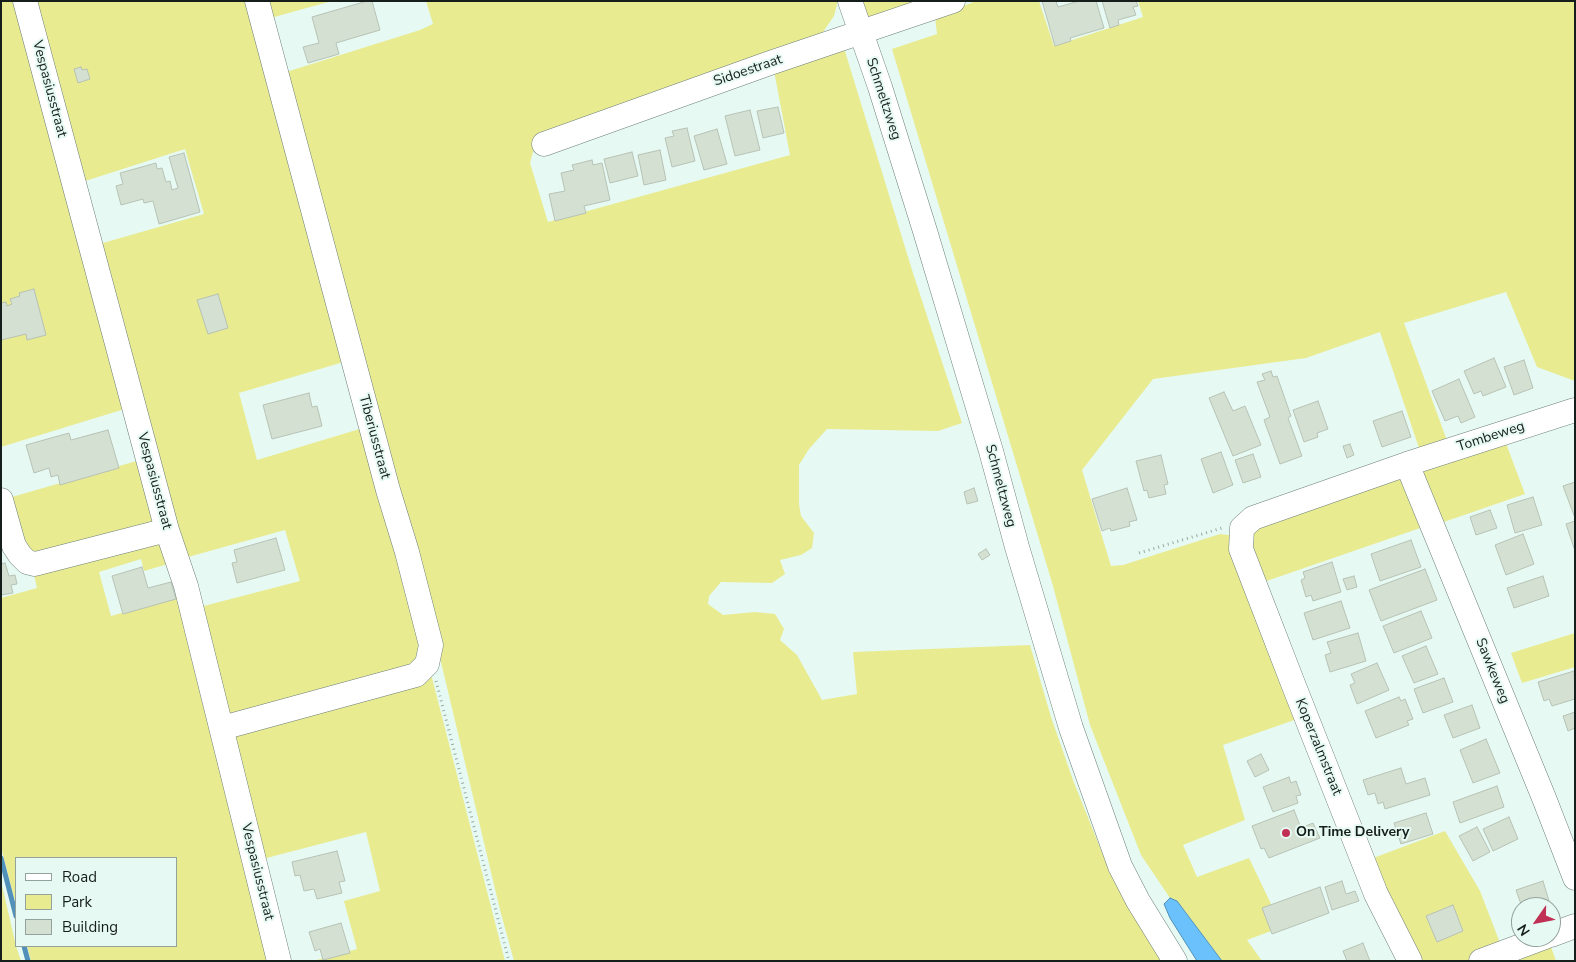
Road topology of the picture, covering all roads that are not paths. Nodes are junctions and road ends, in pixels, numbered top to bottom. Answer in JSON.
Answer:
{"nodes":[{"id":1,"x":25,"y":1,"type":"edge"},
{"id":2,"x":257,"y":1,"type":"edge"},
{"id":3,"x":850,"y":1,"type":"edge"},
{"id":4,"x":953,"y":1,"type":"edge"},
{"id":5,"x":861,"y":34,"type":"junction"},
{"id":6,"x":544,"y":144,"type":"dead end"},
{"id":7,"x":1575,"y":410,"type":"edge"},
{"id":8,"x":1407,"y":464,"type":"junction"},
{"id":9,"x":1,"y":500,"type":"edge"},
{"id":10,"x":1242,"y":528,"type":"joint"},
{"id":11,"x":167,"y":530,"type":"junction"},
{"id":12,"x":222,"y":728,"type":"junction"},
{"id":13,"x":1575,"y":878,"type":"edge"},
{"id":14,"x":1575,"y":926,"type":"edge"},
{"id":15,"x":1561,"y":931,"type":"edge"},
{"id":16,"x":1518,"y":947,"type":"edge"},
{"id":17,"x":279,"y":961,"type":"edge"},
{"id":18,"x":1175,"y":961,"type":"edge"},
{"id":19,"x":1410,"y":961,"type":"edge"},
{"id":20,"x":1480,"y":961,"type":"edge"}],
"edges":[{"from":1,"to":11,"type":"street","name":"Vespasiusstraat"},
{"from":2,"to":12,"type":"street","name":"Tiberiusstraat"},
{"from":3,"to":5,"type":"street","name":"Schmeltzweg"},
{"from":4,"to":5,"type":"street","name":"Sidoestraat"},
{"from":5,"to":6,"type":"street","name":"Sidoestraat"},
{"from":5,"to":18,"type":"street","name":"Schmeltzweg"},
{"from":7,"to":8,"type":"street","name":"Tombeweg"},
{"from":8,"to":10,"type":"street","name":"Tombeweg"},
{"from":8,"to":13,"type":"street","name":"Sawkeweg"},
{"from":9,"to":11,"type":"street"},
{"from":10,"to":19,"type":"street","name":"Koperzalmstraat"},
{"from":11,"to":12,"type":"street","name":"Vespasiusstraat"},
{"from":12,"to":17,"type":"street","name":"Vespasiusstraat"},
{"from":14,"to":15,"type":"street"},
{"from":16,"to":20,"type":"street"}]}
